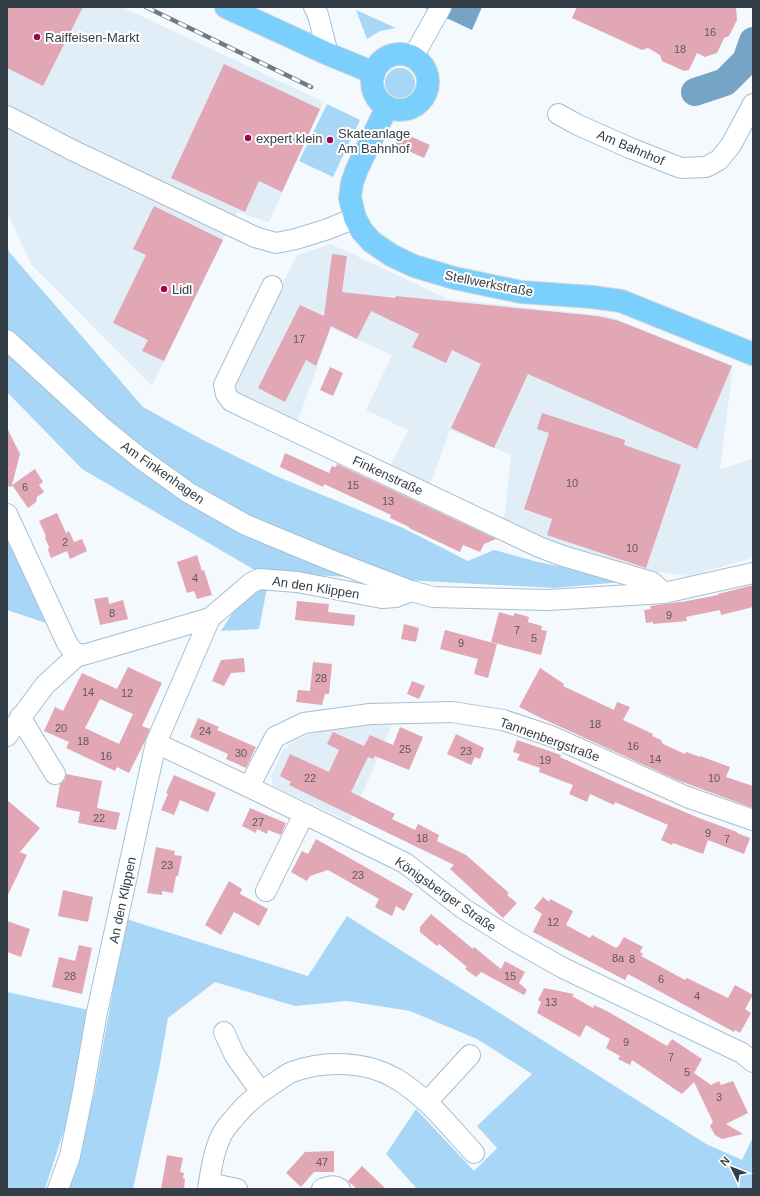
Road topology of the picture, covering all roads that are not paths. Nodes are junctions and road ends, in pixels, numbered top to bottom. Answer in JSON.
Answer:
{"nodes":[{"id":1,"x":226,"y":7,"type":"edge"},
{"id":2,"x":314,"y":7,"type":"edge"},
{"id":3,"x":437,"y":16,"type":"edge"},
{"id":4,"x":328,"y":54,"type":"junction"},
{"id":5,"x":413,"y":57,"type":"junction"},
{"id":6,"x":374,"y":73,"type":"junction"},
{"id":7,"x":753,"y":104,"type":"edge"},
{"id":8,"x":387,"y":107,"type":"junction"},
{"id":9,"x":558,"y":114,"type":"dead end"},
{"id":10,"x":7,"y":116,"type":"edge"},
{"id":11,"x":355,"y":218,"type":"junction"},
{"id":12,"x":272,"y":286,"type":"dead end"},
{"id":13,"x":7,"y":340,"type":"edge"},
{"id":14,"x":753,"y":354,"type":"edge"},
{"id":15,"x":7,"y":514,"type":"edge"},
{"id":16,"x":753,"y":573,"type":"edge"},
{"id":17,"x":411,"y":592,"type":"junction"},
{"id":18,"x":664,"y":593,"type":"junction"},
{"id":19,"x":210,"y":618,"type":"junction"},
{"id":20,"x":79,"y":654,"type":"junction"},
{"id":21,"x":20,"y":717,"type":"junction"},
{"id":22,"x":7,"y":736,"type":"edge"},
{"id":23,"x":156,"y":743,"type":"junction"},
{"id":24,"x":55,"y":774,"type":"dead end"},
{"id":25,"x":249,"y":787,"type":"junction"},
{"id":26,"x":304,"y":814,"type":"junction"},
{"id":27,"x":753,"y":820,"type":"edge"},
{"id":28,"x":266,"y":891,"type":"dead end"},
{"id":29,"x":224,"y":1032,"type":"dead end"},
{"id":30,"x":470,"y":1055,"type":"dead end"},
{"id":31,"x":753,"y":1062,"type":"edge"},
{"id":32,"x":261,"y":1092,"type":"junction"},
{"id":33,"x":428,"y":1102,"type":"junction"},
{"id":34,"x":474,"y":1153,"type":"dead end"},
{"id":35,"x":209,"y":1186,"type":"edge"},
{"id":36,"x":58,"y":1189,"type":"edge"},
{"id":37,"x":237,"y":1189,"type":"edge"},
{"id":38,"x":322,"y":1189,"type":"edge"},
{"id":39,"x":340,"y":1189,"type":"edge"}],
"edges":[{"from":1,"to":4,"type":"main road"},
{"from":2,"to":4,"type":"street"},
{"from":3,"to":5,"type":"street"},
{"from":4,"to":6,"type":"main road"},
{"from":5,"to":6,"type":"main road"},
{"from":5,"to":8,"type":"main road"},
{"from":6,"to":8,"type":"main road"},
{"from":7,"to":9,"type":"street","name":"Am Bahnhof"},
{"from":8,"to":11,"type":"main road","name":"Stellwerkstraße"},
{"from":10,"to":11,"type":"street"},
{"from":11,"to":14,"type":"main road","name":"Stellwerkstraße"},
{"from":12,"to":18,"type":"street","name":"Finkenstraße"},
{"from":13,"to":17,"type":"street","name":"Am Finkenhagen"},
{"from":15,"to":20,"type":"street"},
{"from":16,"to":18,"type":"street"},
{"from":17,"to":18,"type":"street"},
{"from":17,"to":19,"type":"street","name":"An den Klippen"},
{"from":19,"to":20,"type":"street","name":"An den Klippen"},
{"from":19,"to":23,"type":"street","name":"An den Klippen"},
{"from":20,"to":21,"type":"street"},
{"from":21,"to":22,"type":"street"},
{"from":21,"to":24,"type":"street"},
{"from":23,"to":25,"type":"street","name":"Königsberger Straße"},
{"from":23,"to":36,"type":"street","name":"An den Klippen"},
{"from":25,"to":26,"type":"street","name":"Königsberger Straße"},
{"from":25,"to":27,"type":"street","name":"Tannenbergstraße"},
{"from":26,"to":28,"type":"street"},
{"from":26,"to":31,"type":"street","name":"Königsberger Straße"},
{"from":29,"to":32,"type":"street"},
{"from":30,"to":33,"type":"street"},
{"from":32,"to":33,"type":"street"},
{"from":32,"to":35,"type":"street"},
{"from":33,"to":34,"type":"street"},
{"from":35,"to":37,"type":"street"},
{"from":38,"to":39,"type":"street"}]}
